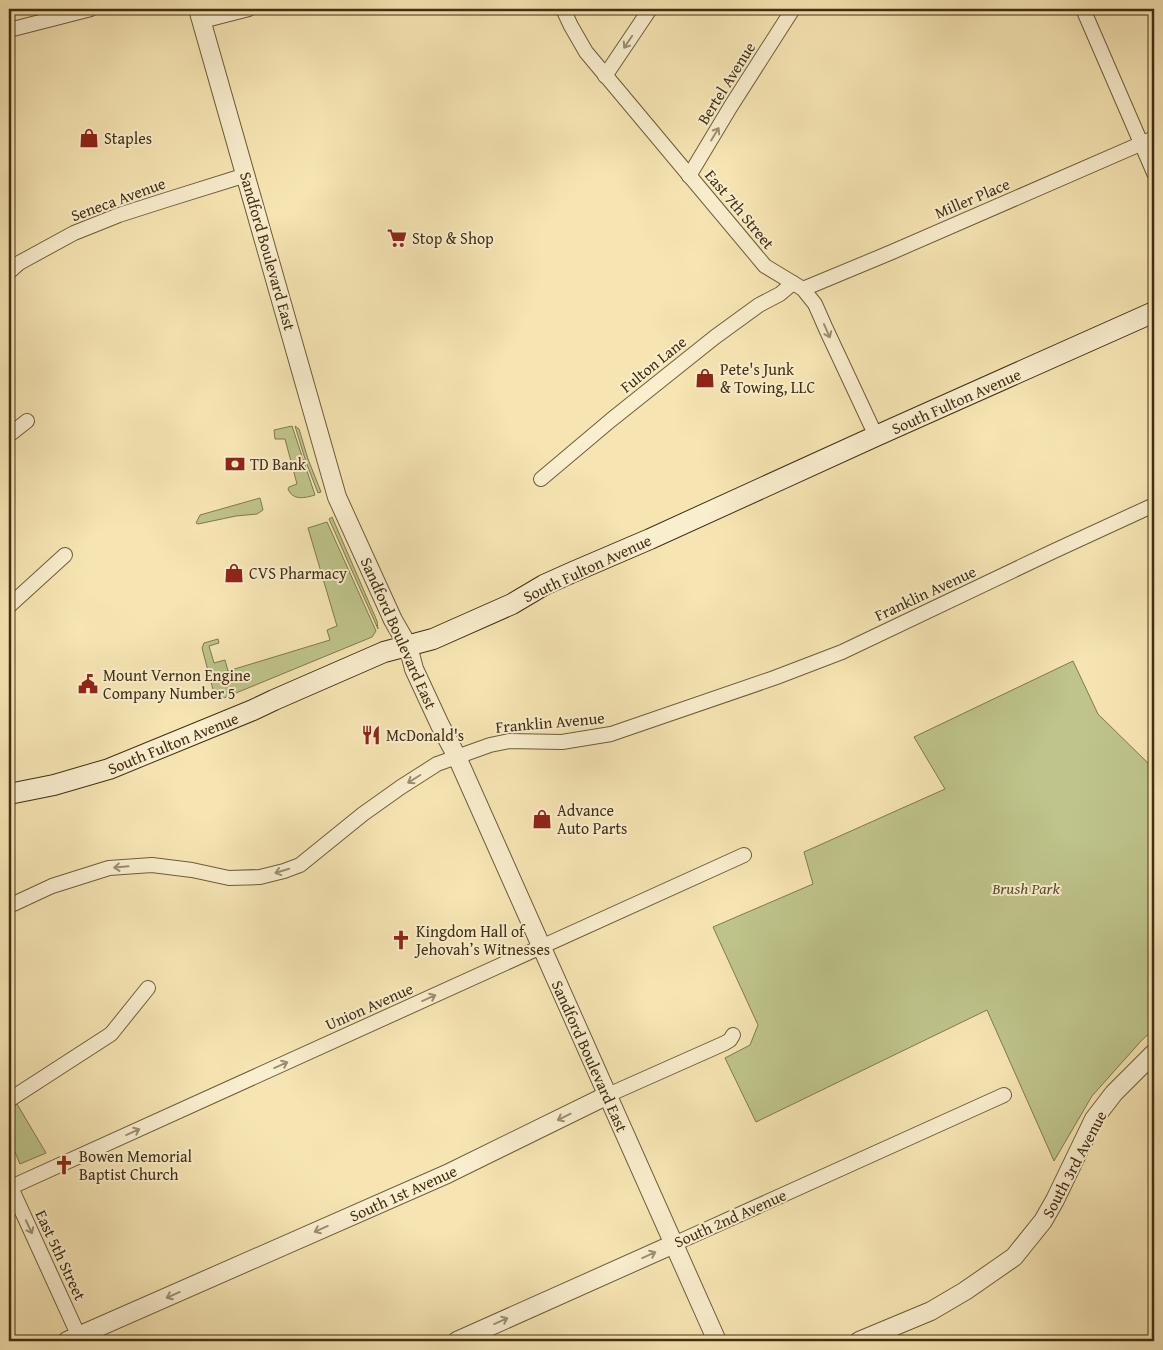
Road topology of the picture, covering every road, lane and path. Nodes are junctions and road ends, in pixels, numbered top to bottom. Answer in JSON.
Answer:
{"nodes":[{"id":1,"x":91,"y":9,"type":"edge"},
{"id":2,"x":249,"y":9,"type":"edge"},
{"id":3,"x":563,"y":9,"type":"edge"},
{"id":4,"x":650,"y":9,"type":"edge"},
{"id":5,"x":793,"y":9,"type":"edge"},
{"id":6,"x":1083,"y":9,"type":"edge"},
{"id":7,"x":200,"y":15,"type":"edge"},
{"id":8,"x":9,"y":30,"type":"edge"},
{"id":9,"x":605,"y":76,"type":"junction"},
{"id":10,"x":1148,"y":141,"type":"edge"},
{"id":11,"x":1154,"y":173,"type":"edge"},
{"id":12,"x":246,"y":174,"type":"junction"},
{"id":13,"x":690,"y":176,"type":"junction"},
{"id":14,"x":12,"y":264,"type":"edge"},
{"id":15,"x":798,"y":286,"type":"junction"},
{"id":16,"x":1154,"y":312,"type":"edge"},
{"id":17,"x":26,"y":421,"type":"dead end"},
{"id":18,"x":9,"y":435,"type":"edge"},
{"id":19,"x":876,"y":436,"type":"junction"},
{"id":20,"x":541,"y":479,"type":"dead end"},
{"id":21,"x":1154,"y":505,"type":"edge"},
{"id":22,"x":65,"y":555,"type":"dead end"},
{"id":23,"x":9,"y":606,"type":"edge"},
{"id":24,"x":408,"y":646,"type":"junction"},
{"id":25,"x":457,"y":757,"type":"junction"},
{"id":26,"x":9,"y":794,"type":"edge"},
{"id":27,"x":744,"y":855,"type":"dead end"},
{"id":28,"x":9,"y":906,"type":"edge"},
{"id":29,"x":541,"y":947,"type":"junction"},
{"id":30,"x":148,"y":988,"type":"dead end"},
{"id":31,"x":733,"y":1035,"type":"dead end"},
{"id":32,"x":1154,"y":1055,"type":"edge"},
{"id":33,"x":608,"y":1095,"type":"junction"},
{"id":34,"x":1004,"y":1095,"type":"dead end"},
{"id":35,"x":9,"y":1100,"type":"edge"},
{"id":36,"x":9,"y":1186,"type":"edge"},
{"id":37,"x":674,"y":1244,"type":"junction"},
{"id":38,"x":76,"y":1339,"type":"edge"},
{"id":39,"x":457,"y":1341,"type":"edge"},
{"id":40,"x":717,"y":1341,"type":"edge"},
{"id":41,"x":859,"y":1341,"type":"edge"}],
"edges":[{"from":1,"to":8,"type":"street"},
{"from":2,"to":7,"type":"street"},
{"from":3,"to":9,"type":"street","name":"East 7th Street"},
{"from":4,"to":9,"type":"street","one_way":true},
{"from":13,"to":5,"type":"street","name":"Bertel Avenue","one_way":true},
{"from":6,"to":10,"type":"street"},
{"from":7,"to":12,"type":"street","name":"Sandford Boulevard East"},
{"from":9,"to":13,"type":"street","name":"East 7th Street"},
{"from":10,"to":11,"type":"street"},
{"from":10,"to":15,"type":"street","name":"Miller Place"},
{"from":12,"to":14,"type":"street","name":"Seneca Avenue"},
{"from":12,"to":24,"type":"street","name":"Sandford Boulevard East"},
{"from":13,"to":15,"type":"street","name":"East 7th Street"},
{"from":15,"to":19,"type":"street","name":"East 7th Street","one_way":true},
{"from":15,"to":20,"type":"street","name":"Fulton Lane"},
{"from":16,"to":19,"type":"main road","name":"South Fulton Avenue"},
{"from":17,"to":18,"type":"street"},
{"from":19,"to":24,"type":"main road","name":"South Fulton Avenue"},
{"from":21,"to":25,"type":"street","name":"Franklin Avenue"},
{"from":22,"to":23,"type":"street"},
{"from":24,"to":25,"type":"street","name":"Sandford Boulevard East"},
{"from":24,"to":26,"type":"main road","name":"South Fulton Avenue"},
{"from":25,"to":28,"type":"street","name":"Franklin Avenue","one_way":true},
{"from":25,"to":29,"type":"street","name":"Sandford Boulevard East"},
{"from":27,"to":29,"type":"street","name":"Union Avenue"},
{"from":29,"to":33,"type":"street","name":"Sandford Boulevard East"},
{"from":36,"to":29,"type":"street","name":"Union Avenue","one_way":true},
{"from":30,"to":35,"type":"street"},
{"from":31,"to":33,"type":"street","name":"South 1st Avenue"},
{"from":32,"to":41,"type":"street","name":"South 3rd Avenue"},
{"from":33,"to":37,"type":"street","name":"Sandford Boulevard East"},
{"from":33,"to":38,"type":"street","name":"South 1st Avenue","one_way":true},
{"from":34,"to":37,"type":"street","name":"South 2nd Avenue"},
{"from":36,"to":38,"type":"street","name":"East 5th Street","one_way":true},
{"from":39,"to":37,"type":"street","name":"South 2nd Avenue","one_way":true},
{"from":37,"to":40,"type":"street","name":"Sandford Boulevard East"}]}
